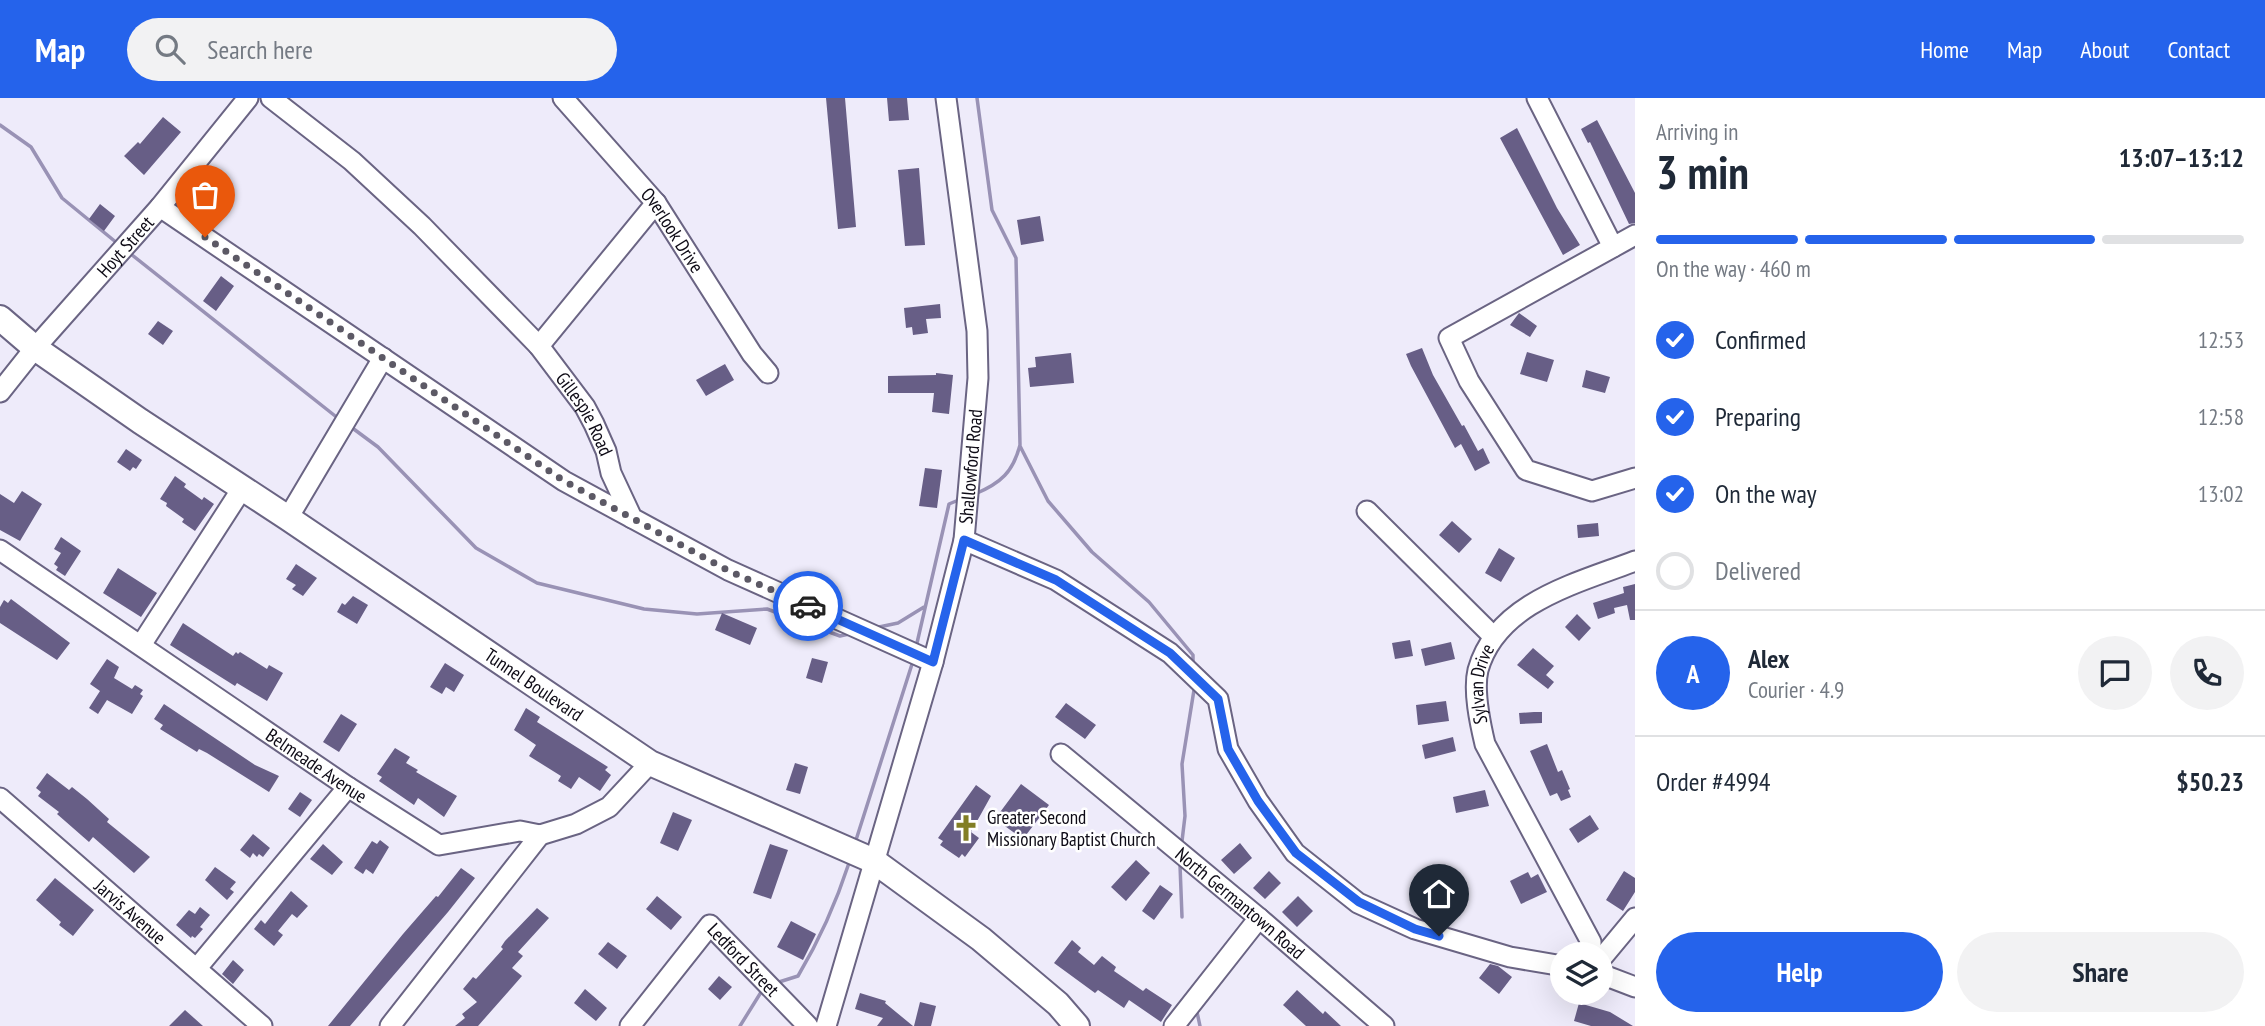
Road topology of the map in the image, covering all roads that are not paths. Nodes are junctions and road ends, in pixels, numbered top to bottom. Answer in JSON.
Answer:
{"nodes":[{"id":1,"x":248,"y":98,"type":"edge"},
{"id":2,"x":271,"y":98,"type":"edge"},
{"id":3,"x":563,"y":98,"type":"edge"},
{"id":4,"x":946,"y":98,"type":"edge"},
{"id":5,"x":1537,"y":98,"type":"edge"},
{"id":6,"x":656,"y":203,"type":"junction"},
{"id":7,"x":160,"y":207,"type":"junction"},
{"id":8,"x":1635,"y":235,"type":"edge"},
{"id":9,"x":1613,"y":247,"type":"junction"},
{"id":10,"x":0,"y":317,"type":"edge"},
{"id":11,"x":539,"y":346,"type":"junction"},
{"id":12,"x":35,"y":348,"type":"junction"},
{"id":13,"x":383,"y":358,"type":"junction"},
{"id":14,"x":768,"y":373,"type":"dead end"},
{"id":15,"x":0,"y":392,"type":"edge"},
{"id":16,"x":1635,"y":478,"type":"edge"},
{"id":17,"x":243,"y":487,"type":"junction"},
{"id":18,"x":1367,"y":511,"type":"dead end"},
{"id":19,"x":288,"y":518,"type":"junction"},
{"id":20,"x":632,"y":518,"type":"junction"},
{"id":21,"x":964,"y":540,"type":"junction"},
{"id":22,"x":0,"y":550,"type":"edge"},
{"id":23,"x":1635,"y":561,"type":"edge"},
{"id":24,"x":1493,"y":636,"type":"junction"},
{"id":25,"x":141,"y":645,"type":"junction"},
{"id":26,"x":933,"y":662,"type":"junction"},
{"id":27,"x":1062,"y":754,"type":"dead end"},
{"id":28,"x":650,"y":762,"type":"junction"},
{"id":29,"x":348,"y":787,"type":"junction"},
{"id":30,"x":0,"y":798,"type":"edge"},
{"id":31,"x":540,"y":835,"type":"junction"},
{"id":32,"x":874,"y":861,"type":"junction"},
{"id":33,"x":1259,"y":918,"type":"junction"},
{"id":34,"x":1635,"y":918,"type":"edge"},
{"id":35,"x":1591,"y":942,"type":"edge"},
{"id":36,"x":1613,"y":945,"type":"edge"},
{"id":37,"x":1550,"y":964,"type":"edge"},
{"id":38,"x":197,"y":968,"type":"junction"},
{"id":39,"x":1613,"y":979,"type":"edge"},
{"id":40,"x":1635,"y":987,"type":"edge"},
{"id":41,"x":262,"y":1026,"type":"edge"},
{"id":42,"x":390,"y":1026,"type":"edge"},
{"id":43,"x":630,"y":1026,"type":"edge"},
{"id":44,"x":808,"y":1026,"type":"edge"},
{"id":45,"x":826,"y":1026,"type":"edge"},
{"id":46,"x":1077,"y":1026,"type":"edge"},
{"id":47,"x":1174,"y":1026,"type":"edge"},
{"id":48,"x":1384,"y":1026,"type":"edge"}],
"edges":[{"from":1,"to":7,"type":"street","name":"Hoyt Street"},
{"from":2,"to":11,"type":"street","name":"Gillespie Road"},
{"from":3,"to":6,"type":"street","name":"Overlook Drive"},
{"from":4,"to":21,"type":"street","name":"Shallowford Road"},
{"from":5,"to":9,"type":"street"},
{"from":6,"to":11,"type":"street"},
{"from":6,"to":14,"type":"street","name":"Overlook Drive"},
{"from":7,"to":12,"type":"street","name":"Hoyt Street"},
{"from":7,"to":13,"type":"street"},
{"from":8,"to":9,"type":"street"},
{"from":9,"to":16,"type":"street"},
{"from":10,"to":12,"type":"main road","name":"Tunnel Boulevard"},
{"from":11,"to":20,"type":"street","name":"Gillespie Road"},
{"from":12,"to":15,"type":"street","name":"Hoyt Street"},
{"from":12,"to":17,"type":"main road","name":"Tunnel Boulevard"},
{"from":13,"to":19,"type":"street"},
{"from":13,"to":20,"type":"street"},
{"from":17,"to":19,"type":"main road","name":"Tunnel Boulevard"},
{"from":17,"to":25,"type":"street"},
{"from":18,"to":24,"type":"street"},
{"from":19,"to":28,"type":"main road","name":"Tunnel Boulevard"},
{"from":20,"to":26,"type":"street"},
{"from":21,"to":26,"type":"street","name":"Shallowford Road"},
{"from":21,"to":37,"type":"street"},
{"from":22,"to":25,"type":"street","name":"Belmeade Avenue"},
{"from":23,"to":24,"type":"street","name":"Sylvan Drive"},
{"from":24,"to":35,"type":"street","name":"Sylvan Drive"},
{"from":25,"to":29,"type":"street","name":"Belmeade Avenue"},
{"from":26,"to":32,"type":"street","name":"Shallowford Road"},
{"from":27,"to":33,"type":"street","name":"North Germantown Road"},
{"from":28,"to":31,"type":"street","name":"Belmeade Avenue"},
{"from":28,"to":32,"type":"main road","name":"Tunnel Boulevard"},
{"from":29,"to":31,"type":"street","name":"Belmeade Avenue"},
{"from":29,"to":38,"type":"street"},
{"from":30,"to":38,"type":"street","name":"Jarvis Avenue"},
{"from":31,"to":42,"type":"street"},
{"from":32,"to":45,"type":"street","name":"Shallowford Road"},
{"from":32,"to":46,"type":"main road","name":"Tunnel Boulevard"},
{"from":33,"to":47,"type":"street"},
{"from":33,"to":48,"type":"street","name":"North Germantown Road"},
{"from":34,"to":36,"type":"street"},
{"from":38,"to":41,"type":"street","name":"Jarvis Avenue"},
{"from":39,"to":40,"type":"street"},
{"from":43,"to":44,"type":"street","name":"Ledford Street"}]}
